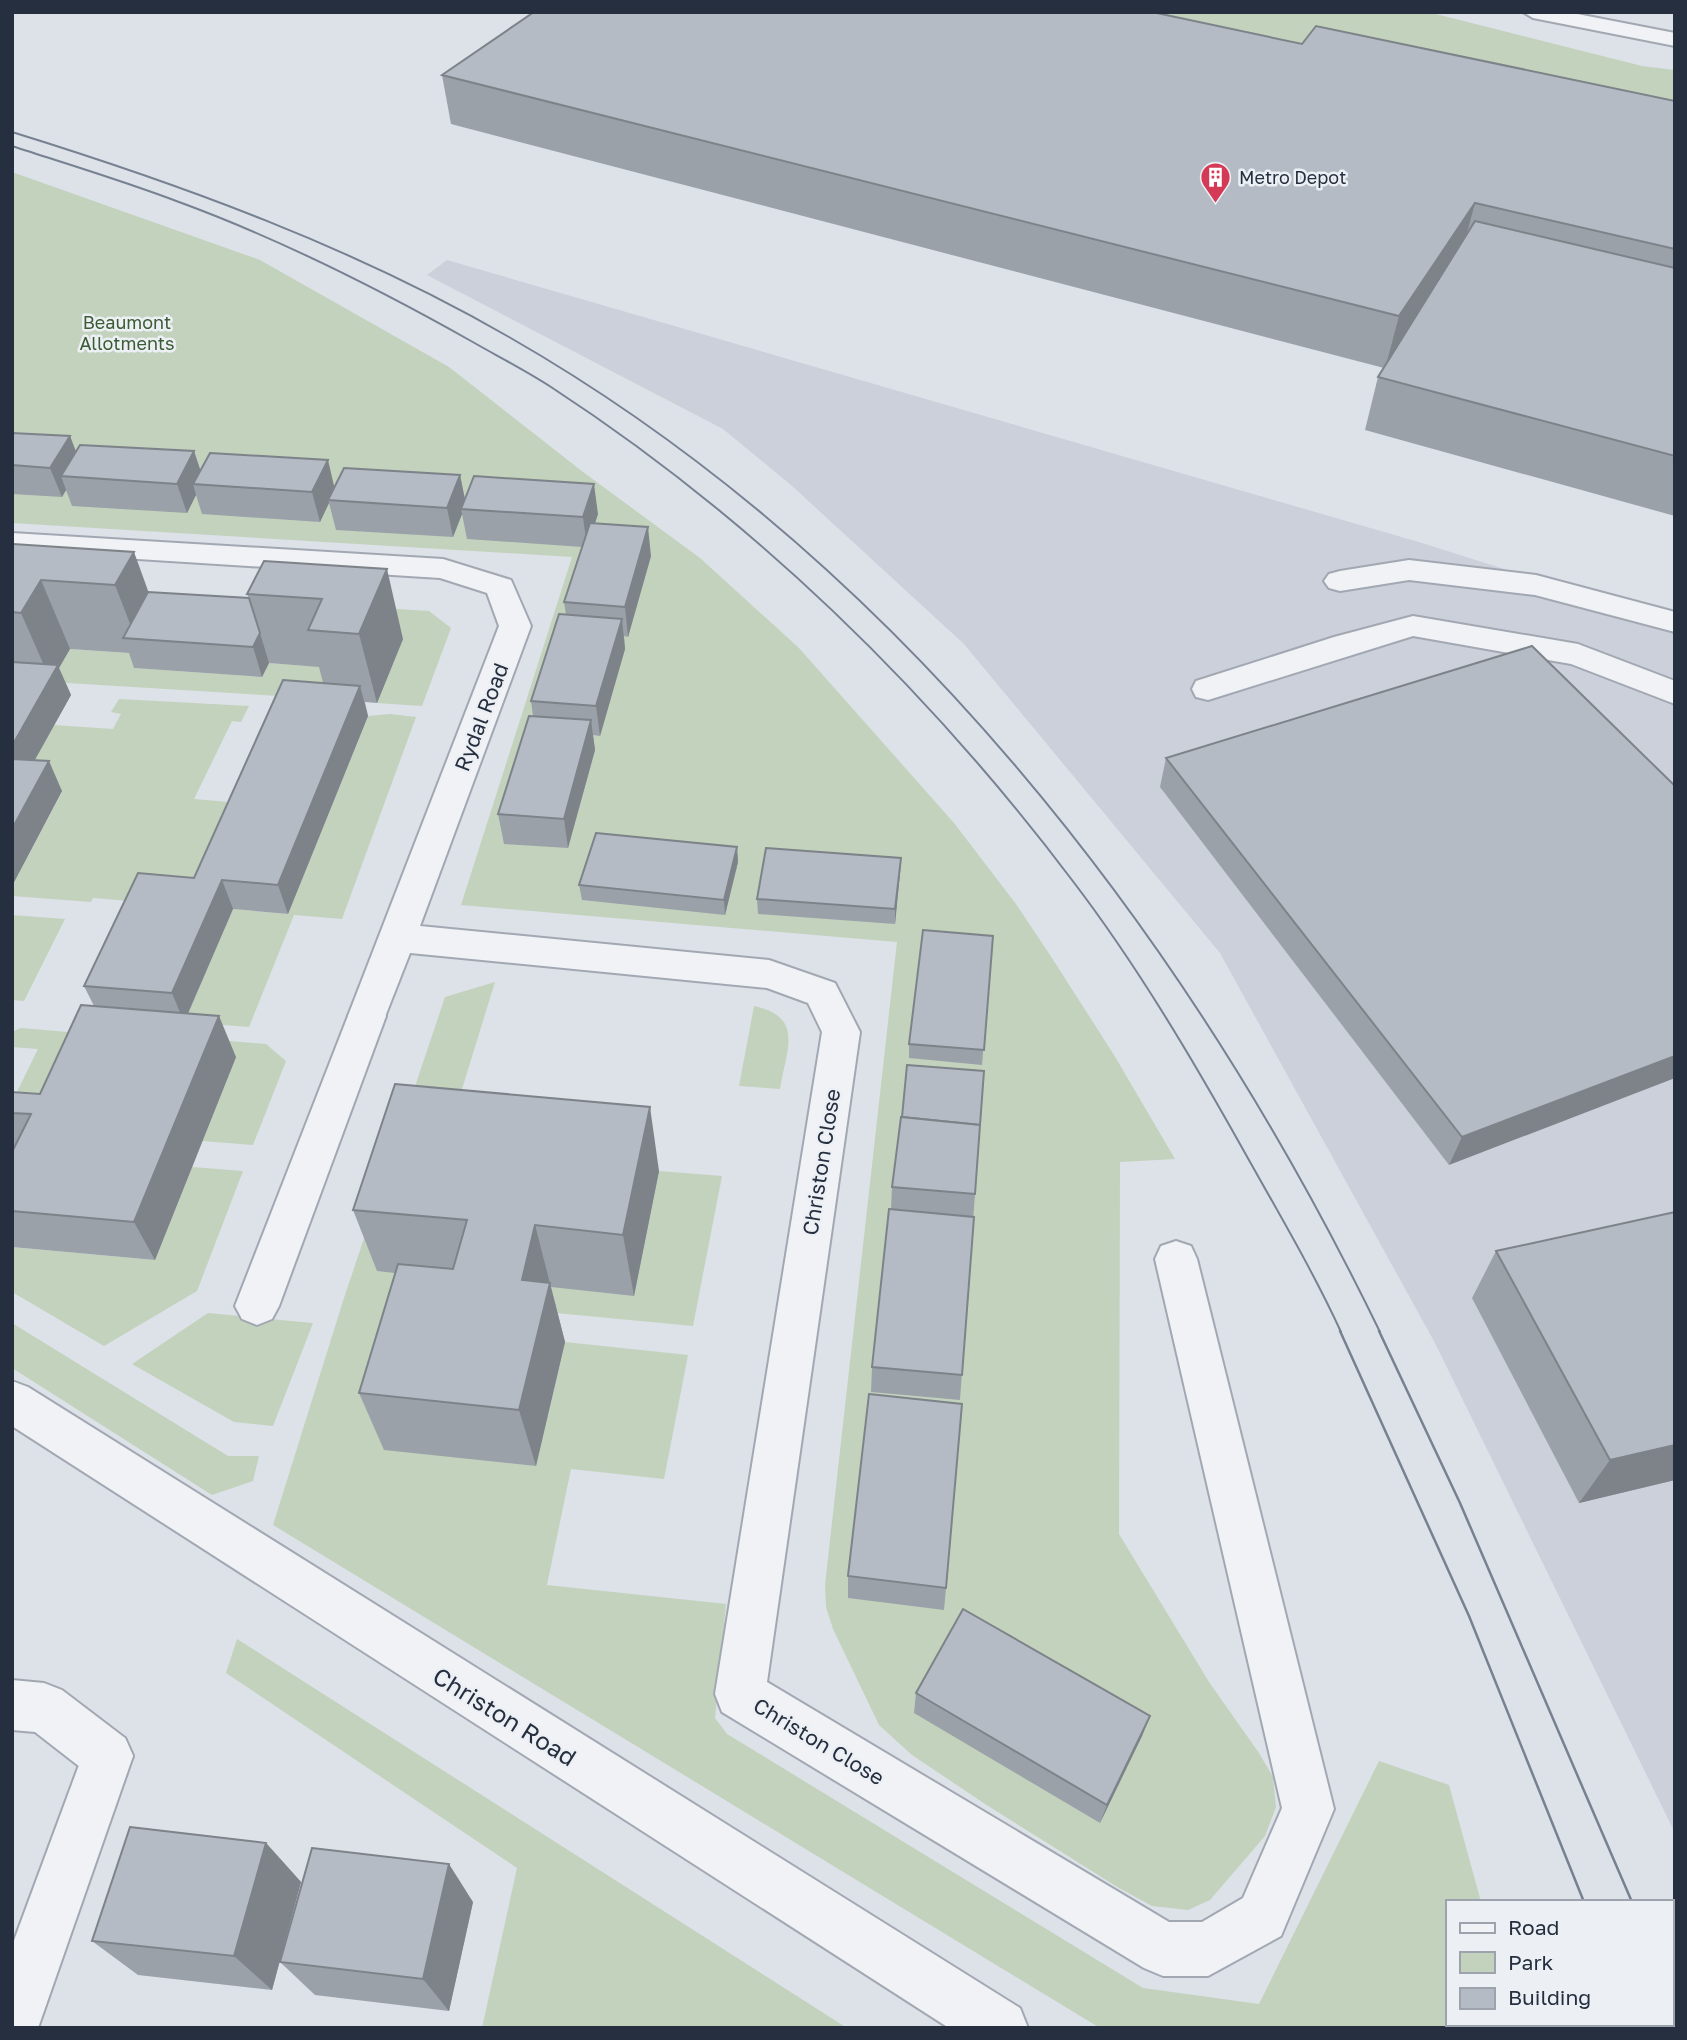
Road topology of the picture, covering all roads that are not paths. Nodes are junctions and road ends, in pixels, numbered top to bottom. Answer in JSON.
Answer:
{"nodes":[{"id":1,"x":1533,"y":12,"type":"edge"},
{"id":2,"x":1675,"y":40,"type":"edge"},
{"id":3,"x":13,"y":543,"type":"edge"},
{"id":4,"x":1354,"y":599,"type":"junction"},
{"id":5,"x":1675,"y":622,"type":"edge"},
{"id":6,"x":1208,"y":689,"type":"dead end"},
{"id":7,"x":1675,"y":694,"type":"edge"},
{"id":8,"x":397,"y":938,"type":"junction"},
{"id":9,"x":1176,"y":1259,"type":"dead end"},
{"id":10,"x":257,"y":1306,"type":"dead end"},
{"id":11,"x":12,"y":1401,"type":"edge"},
{"id":12,"x":12,"y":1705,"type":"edge"},
{"id":13,"x":12,"y":2023,"type":"edge"},
{"id":14,"x":1000,"y":2028,"type":"edge"}],
"edges":[{"from":1,"to":2,"type":"street"},
{"from":3,"to":8,"type":"street","name":"Rydal Road"},
{"from":4,"to":5,"type":"street"},
{"from":4,"to":6,"type":"street"},
{"from":4,"to":7,"type":"street"},
{"from":8,"to":9,"type":"street","name":"Christon Close"},
{"from":8,"to":10,"type":"street","name":"Rydal Road"},
{"from":11,"to":14,"type":"street","name":"Christon Road"},
{"from":12,"to":13,"type":"street"}]}
